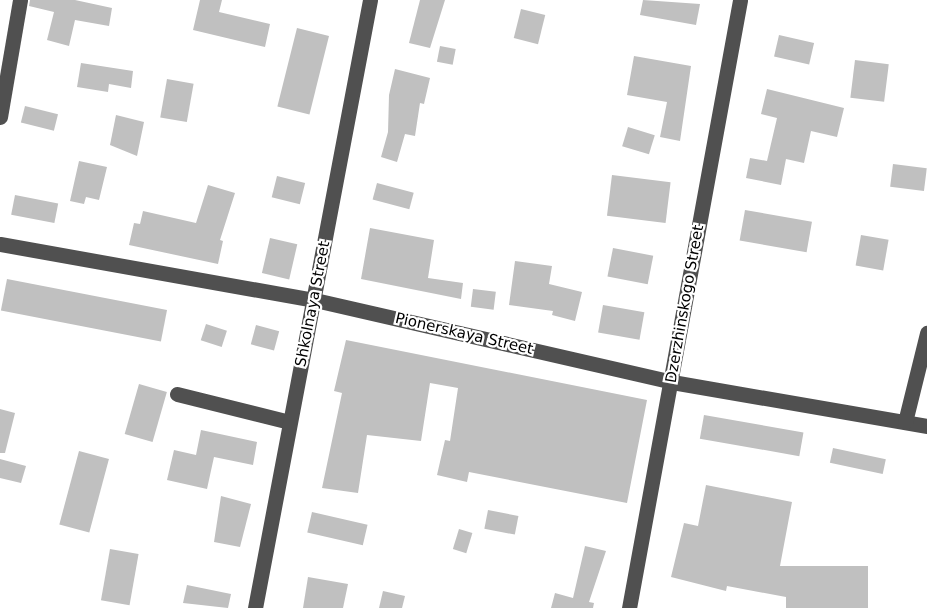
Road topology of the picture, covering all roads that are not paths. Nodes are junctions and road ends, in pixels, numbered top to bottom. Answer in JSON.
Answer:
{"nodes":[{"id":1,"x":20,"y":0,"type":"edge"},
{"id":2,"x":370,"y":0,"type":"edge"},
{"id":3,"x":741,"y":0,"type":"edge"},
{"id":4,"x":0,"y":117,"type":"edge"},
{"id":5,"x":0,"y":244,"type":"edge"},
{"id":6,"x":315,"y":300,"type":"junction"},
{"id":7,"x":927,"y":333,"type":"edge"},
{"id":8,"x":672,"y":382,"type":"junction"},
{"id":9,"x":177,"y":394,"type":"dead end"},
{"id":10,"x":289,"y":422,"type":"junction"},
{"id":11,"x":905,"y":422,"type":"junction"},
{"id":12,"x":927,"y":426,"type":"edge"},
{"id":13,"x":255,"y":608,"type":"edge"},
{"id":14,"x":629,"y":608,"type":"edge"}],
"edges":[{"from":1,"to":4,"type":"street"},
{"from":2,"to":6,"type":"street","name":"Shkolnaya Street"},
{"from":3,"to":8,"type":"street","name":"Dzerzhinskogo Street"},
{"from":5,"to":6,"type":"street","name":"Pionerskaya Street"},
{"from":6,"to":8,"type":"street","name":"Pionerskaya Street"},
{"from":6,"to":10,"type":"street","name":"Shkolnaya Street"},
{"from":7,"to":11,"type":"street"},
{"from":8,"to":11,"type":"street","name":"Pionerskaya Street"},
{"from":8,"to":14,"type":"street","name":"Dzerzhinskogo Street"},
{"from":9,"to":10,"type":"street"},
{"from":10,"to":13,"type":"street","name":"Shkolnaya Street"},
{"from":11,"to":12,"type":"street","name":"Pionerskaya Street"}]}
